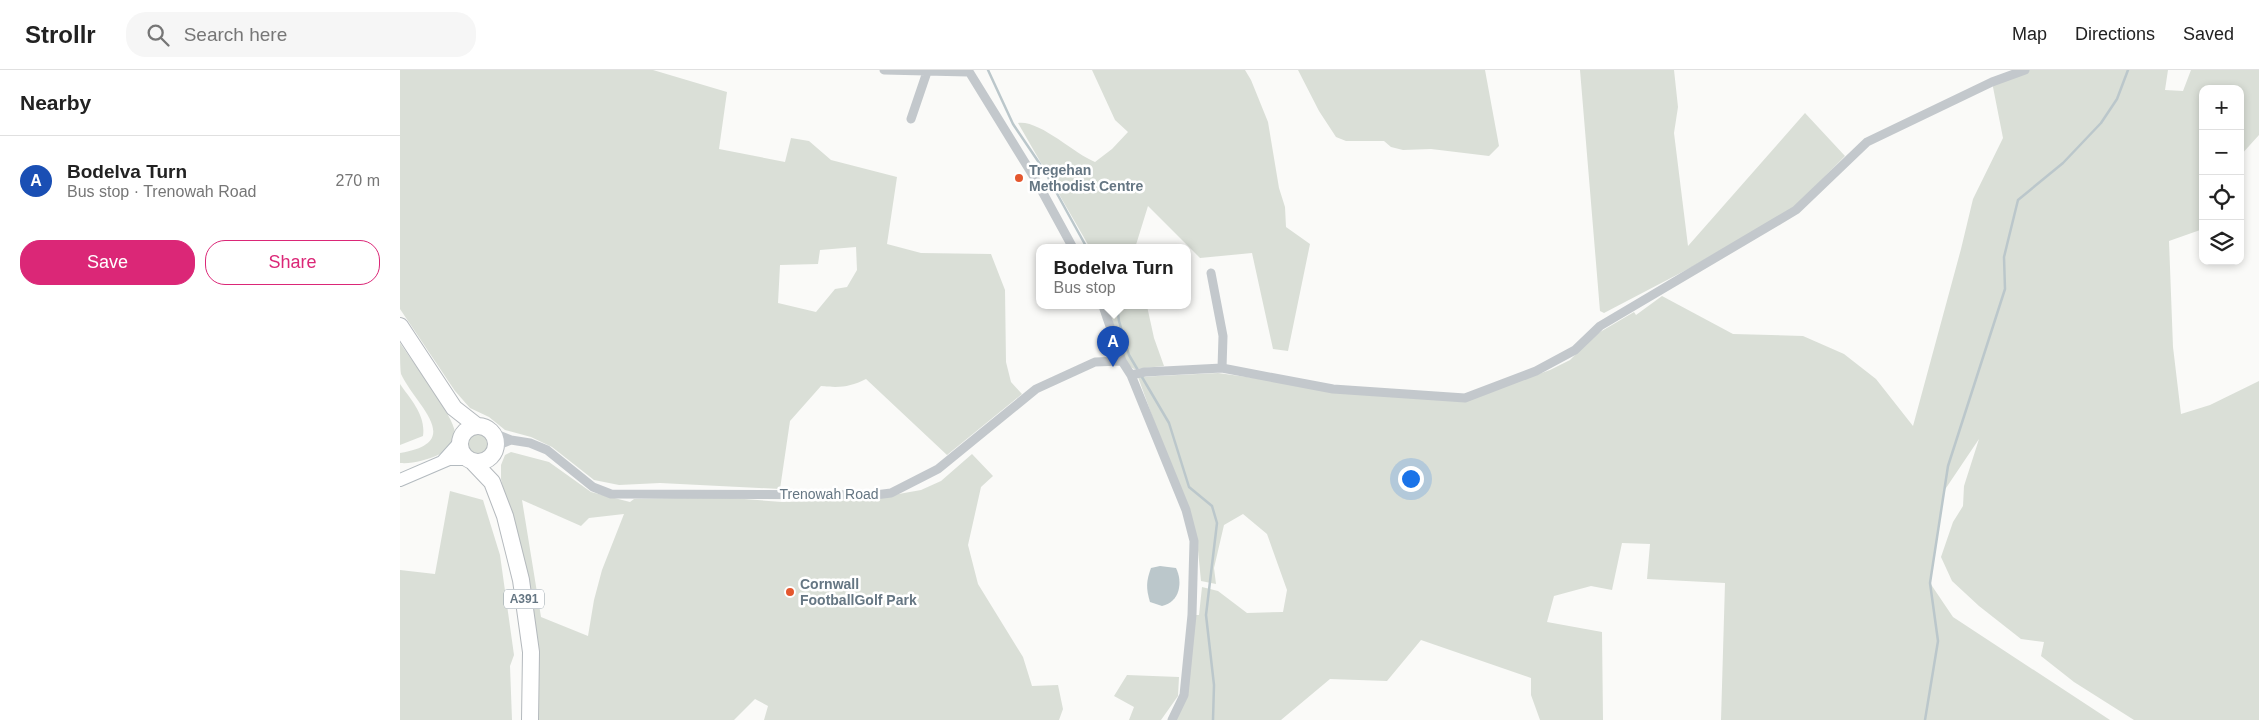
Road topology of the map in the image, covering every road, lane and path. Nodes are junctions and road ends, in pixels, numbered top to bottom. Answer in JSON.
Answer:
{"nodes":[{"id":1,"x":884,"y":70,"type":"edge"},
{"id":2,"x":2025,"y":70,"type":"edge"},
{"id":3,"x":968,"y":71,"type":"edge"},
{"id":4,"x":927,"y":72,"type":"junction"},
{"id":5,"x":911,"y":120,"type":"dead end"},
{"id":6,"x":1071,"y":244,"type":"edge"},
{"id":7,"x":1211,"y":273,"type":"dead end"},
{"id":8,"x":1104,"y":309,"type":"edge"},
{"id":9,"x":400,"y":326,"type":"edge"},
{"id":10,"x":1122,"y":361,"type":"junction"},
{"id":11,"x":1222,"y":368,"type":"junction"},
{"id":12,"x":1138,"y":374,"type":"junction"},
{"id":13,"x":454,"y":408,"type":"junction"},
{"id":14,"x":494,"y":438,"type":"junction"},
{"id":15,"x":460,"y":441,"type":"junction"},
{"id":16,"x":470,"y":460,"type":"junction"},
{"id":17,"x":443,"y":461,"type":"junction"},
{"id":18,"x":400,"y":480,"type":"edge"},
{"id":19,"x":492,"y":482,"type":"junction"},
{"id":20,"x":530,"y":720,"type":"edge"},
{"id":21,"x":1172,"y":720,"type":"edge"}],
"edges":[{"from":1,"to":4,"type":"street"},
{"from":2,"to":11,"type":"street"},
{"from":3,"to":4,"type":"street"},
{"from":3,"to":6,"type":"street"},
{"from":4,"to":5,"type":"street"},
{"from":7,"to":11,"type":"street"},
{"from":8,"to":10,"type":"street"},
{"from":9,"to":13,"type":"highway"},
{"from":10,"to":12,"type":"street"},
{"from":10,"to":14,"type":"street","name":"Trenowah Road"},
{"from":11,"to":12,"type":"street"},
{"from":12,"to":21,"type":"street"},
{"from":13,"to":14,"type":"highway"},
{"from":13,"to":15,"type":"highway"},
{"from":14,"to":15,"type":"highway"},
{"from":14,"to":16,"type":"highway"},
{"from":14,"to":19,"type":"highway","number":"A391"},
{"from":15,"to":16,"type":"highway"},
{"from":15,"to":17,"type":"street"},
{"from":16,"to":17,"type":"street"},
{"from":16,"to":19,"type":"highway","number":"A391"},
{"from":17,"to":18,"type":"street"},
{"from":19,"to":20,"type":"highway","number":"A391"}]}
